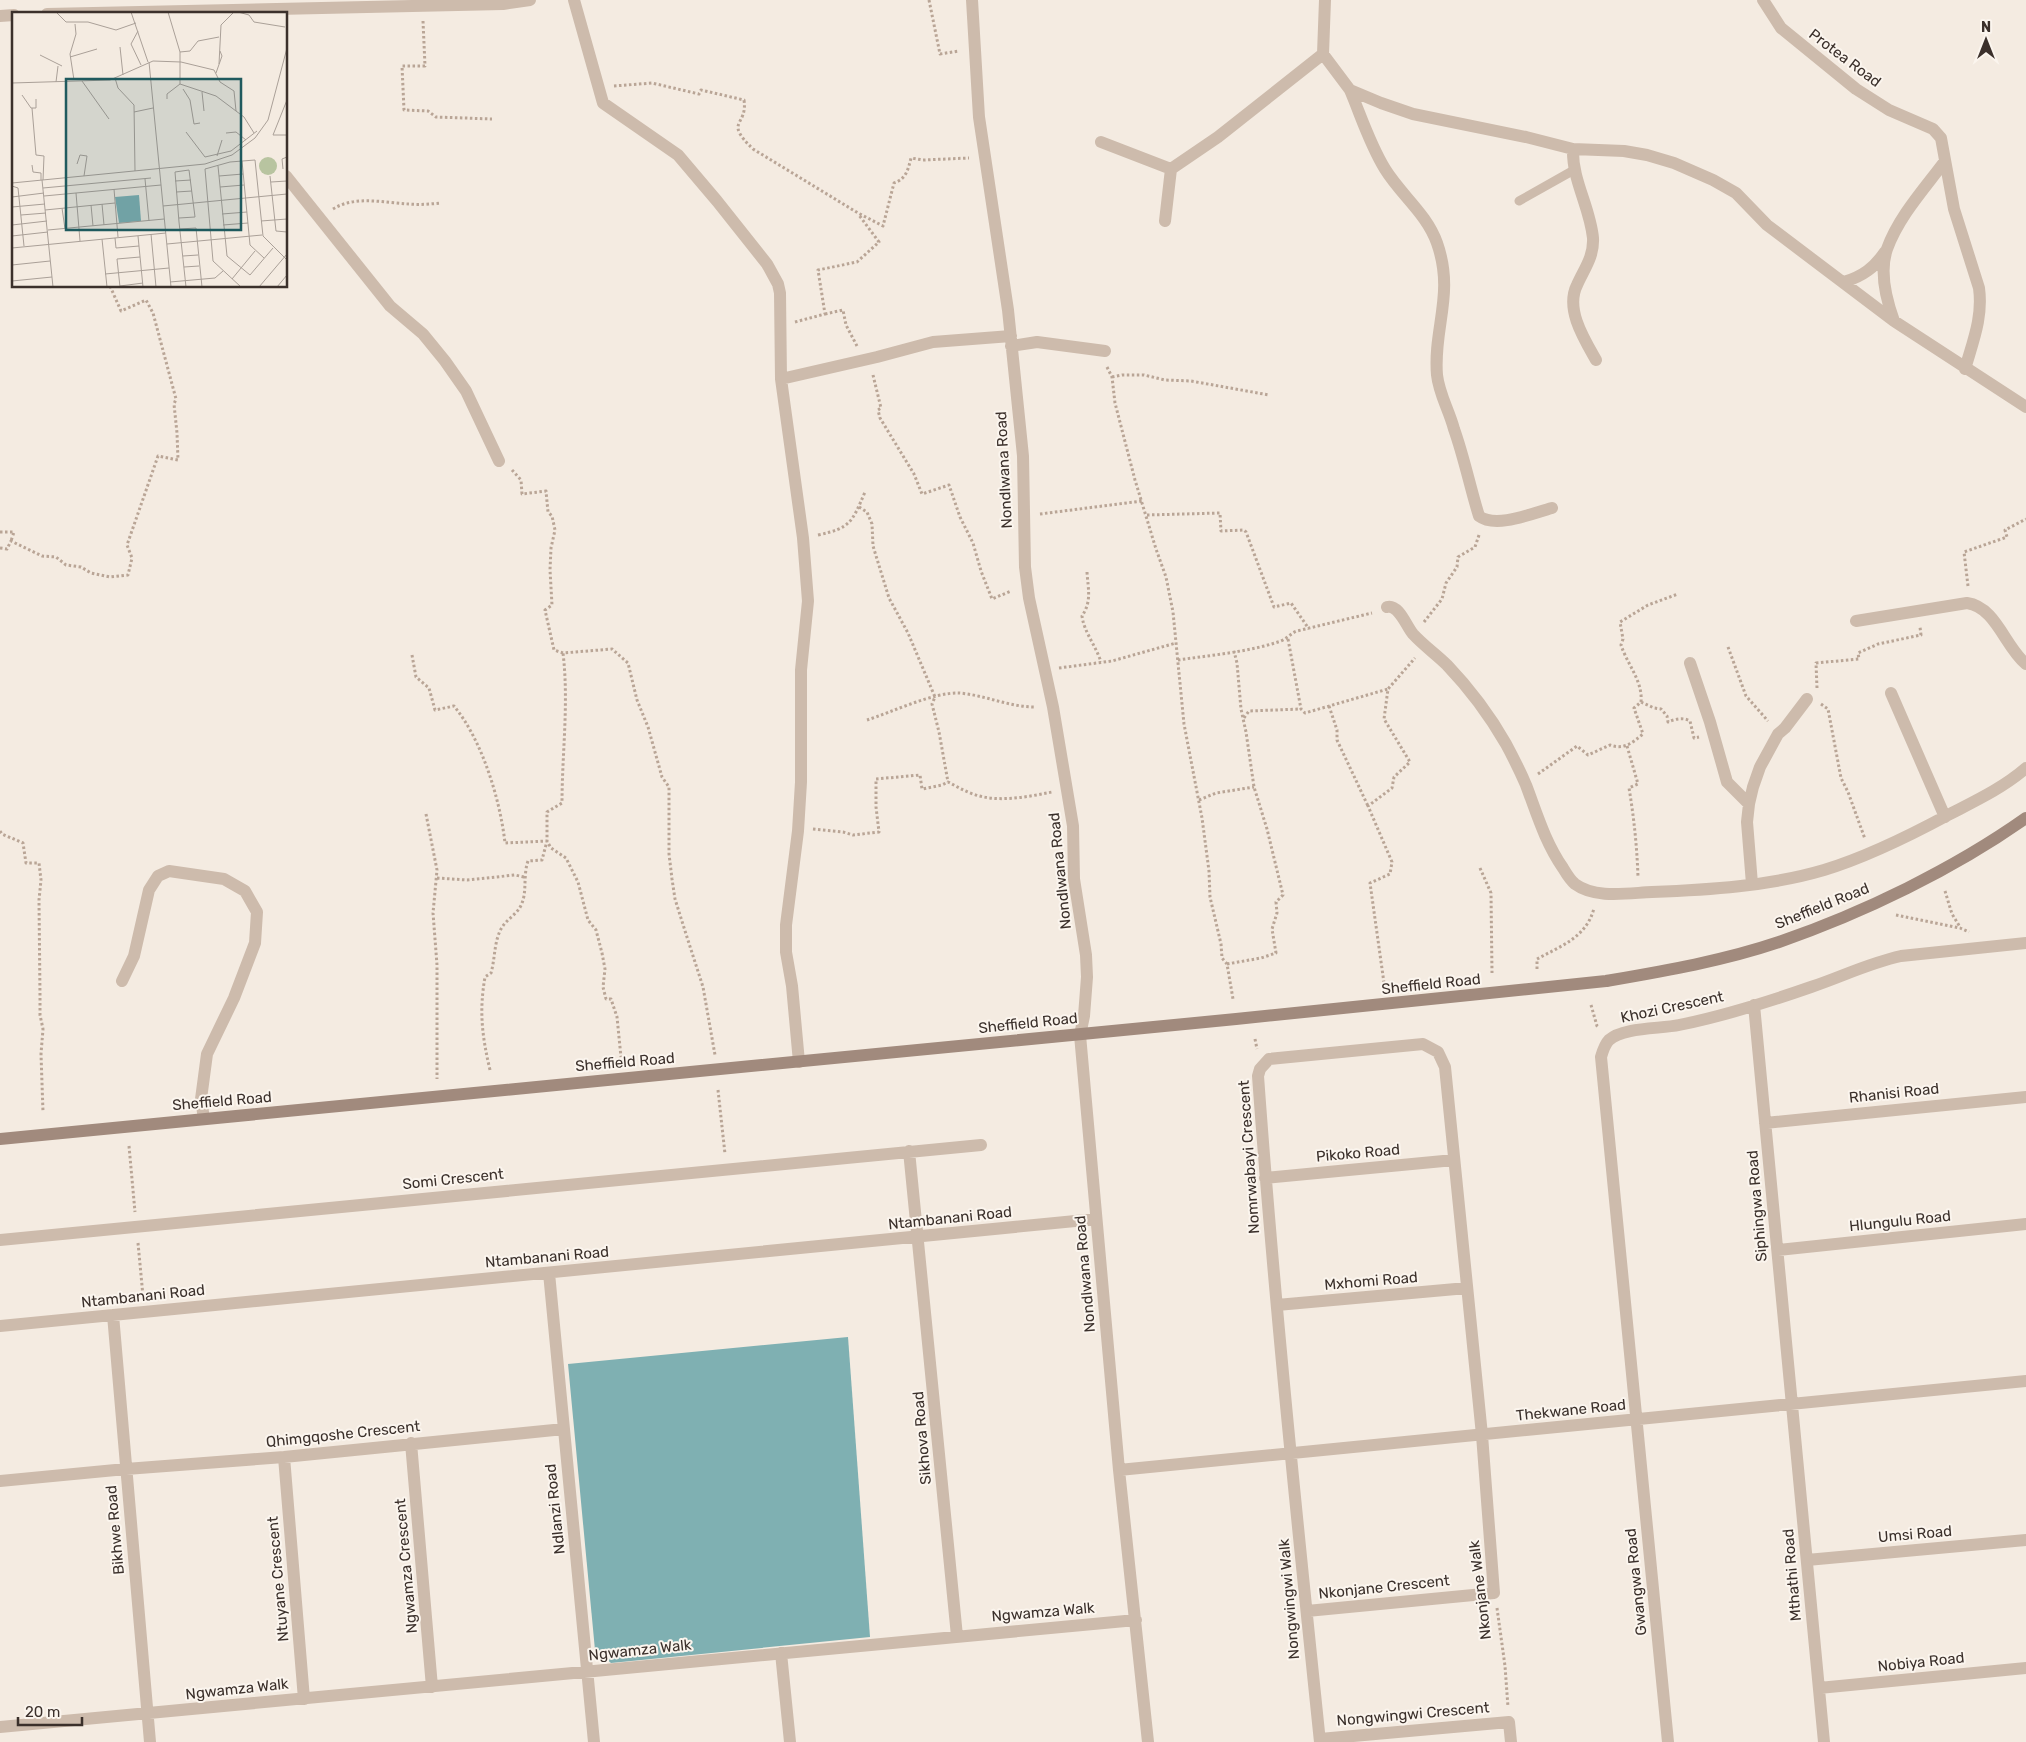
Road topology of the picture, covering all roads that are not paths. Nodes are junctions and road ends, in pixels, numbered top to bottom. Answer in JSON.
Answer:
{"nodes":[{"id":1,"x":530,"y":0,"type":"edge"},
{"id":2,"x":574,"y":0,"type":"edge"},
{"id":3,"x":972,"y":0,"type":"edge"},
{"id":4,"x":1324,"y":0,"type":"edge"},
{"id":5,"x":1763,"y":0,"type":"edge"},
{"id":6,"x":92,"y":6,"type":"edge"},
{"id":7,"x":58,"y":12,"type":"edge"},
{"id":8,"x":174,"y":12,"type":"edge"},
{"id":9,"x":217,"y":12,"type":"edge"},
{"id":10,"x":1323,"y":54,"type":"junction"},
{"id":11,"x":1350,"y":90,"type":"junction"},
{"id":12,"x":1101,"y":142,"type":"dead end"},
{"id":13,"x":1573,"y":149,"type":"junction"},
{"id":14,"x":1945,"y":161,"type":"junction"},
{"id":15,"x":1171,"y":168,"type":"junction"},
{"id":16,"x":1574,"y":170,"type":"junction"},
{"id":17,"x":288,"y":178,"type":"edge"},
{"id":18,"x":1519,"y":201,"type":"dead end"},
{"id":19,"x":1166,"y":220,"type":"dead end"},
{"id":20,"x":1887,"y":250,"type":"junction"},
{"id":21,"x":1844,"y":282,"type":"junction"},
{"id":22,"x":1894,"y":321,"type":"junction"},
{"id":23,"x":1011,"y":341,"type":"junction"},
{"id":24,"x":1105,"y":351,"type":"road end"},
{"id":25,"x":1596,"y":360,"type":"dead end"},
{"id":26,"x":1965,"y":369,"type":"junction"},
{"id":27,"x":780,"y":379,"type":"junction"},
{"id":28,"x":2026,"y":407,"type":"edge"},
{"id":29,"x":499,"y":461,"type":"road end"},
{"id":30,"x":1552,"y":508,"type":"dead end"},
{"id":31,"x":1387,"y":608,"type":"road end"},
{"id":32,"x":1856,"y":620,"type":"dead end"},
{"id":33,"x":1690,"y":663,"type":"dead end"},
{"id":34,"x":2026,"y":664,"type":"edge"},
{"id":35,"x":1892,"y":693,"type":"dead end"},
{"id":36,"x":1807,"y":699,"type":"road end"},
{"id":37,"x":2026,"y":768,"type":"edge"},
{"id":38,"x":1749,"y":804,"type":"junction"},
{"id":39,"x":1945,"y":817,"type":"junction"},
{"id":40,"x":2026,"y":818,"type":"edge"},
{"id":41,"x":1752,"y":884,"type":"junction"},
{"id":42,"x":2026,"y":943,"type":"edge"},
{"id":43,"x":122,"y":981,"type":"dead end"},
{"id":44,"x":1754,"y":1005,"type":"junction"},
{"id":45,"x":1080,"y":1035,"type":"junction"},
{"id":46,"x":799,"y":1062,"type":"junction"},
{"id":47,"x":2026,"y":1097,"type":"edge"},
{"id":48,"x":204,"y":1119,"type":"junction"},
{"id":49,"x":1765,"y":1123,"type":"junction"},
{"id":50,"x":0,"y":1139,"type":"edge"},
{"id":51,"x":981,"y":1145,"type":"dead end"},
{"id":52,"x":909,"y":1151,"type":"junction"},
{"id":53,"x":1454,"y":1160,"type":"junction"},
{"id":54,"x":1265,"y":1178,"type":"junction"},
{"id":55,"x":1096,"y":1219,"type":"junction"},
{"id":56,"x":2026,"y":1224,"type":"edge"},
{"id":57,"x":919,"y":1237,"type":"junction"},
{"id":58,"x":0,"y":1240,"type":"edge"},
{"id":59,"x":1778,"y":1250,"type":"junction"},
{"id":60,"x":549,"y":1273,"type":"junction"},
{"id":61,"x":1467,"y":1288,"type":"junction"},
{"id":62,"x":1277,"y":1305,"type":"junction"},
{"id":63,"x":113,"y":1315,"type":"junction"},
{"id":64,"x":0,"y":1326,"type":"edge"},
{"id":65,"x":2026,"y":1381,"type":"edge"},
{"id":66,"x":1792,"y":1404,"type":"junction"},
{"id":67,"x":1637,"y":1420,"type":"junction"},
{"id":68,"x":564,"y":1429,"type":"junction"},
{"id":69,"x":1482,"y":1435,"type":"junction"},
{"id":70,"x":412,"y":1443,"type":"junction"},
{"id":71,"x":1291,"y":1453,"type":"junction"},
{"id":72,"x":284,"y":1457,"type":"junction"},
{"id":73,"x":126,"y":1469,"type":"junction"},
{"id":74,"x":1119,"y":1470,"type":"junction"},
{"id":75,"x":0,"y":1482,"type":"edge"},
{"id":76,"x":2026,"y":1540,"type":"edge"},
{"id":77,"x":1807,"y":1560,"type":"junction"},
{"id":78,"x":1494,"y":1593,"type":"joint"},
{"id":79,"x":1307,"y":1611,"type":"junction"},
{"id":80,"x":1136,"y":1620,"type":"junction"},
{"id":81,"x":957,"y":1636,"type":"junction"},
{"id":82,"x":781,"y":1653,"type":"junction"},
{"id":83,"x":2026,"y":1668,"type":"edge"},
{"id":84,"x":587,"y":1672,"type":"junction"},
{"id":85,"x":432,"y":1687,"type":"junction"},
{"id":86,"x":1819,"y":1688,"type":"junction"},
{"id":87,"x":304,"y":1699,"type":"junction"},
{"id":88,"x":148,"y":1714,"type":"junction"},
{"id":89,"x":0,"y":1727,"type":"edge"},
{"id":90,"x":1320,"y":1741,"type":"edge"},
{"id":91,"x":150,"y":1742,"type":"edge"},
{"id":92,"x":594,"y":1742,"type":"edge"},
{"id":93,"x":790,"y":1742,"type":"edge"},
{"id":94,"x":1148,"y":1742,"type":"edge"},
{"id":95,"x":1511,"y":1742,"type":"edge"},
{"id":96,"x":1668,"y":1742,"type":"edge"},
{"id":97,"x":1824,"y":1742,"type":"edge"}],
"edges":[{"from":1,"to":9,"type":"street"},
{"from":2,"to":27,"type":"street"},
{"from":3,"to":23,"type":"street","name":"Nondlwana Road"},
{"from":4,"to":10,"type":"street"},
{"from":5,"to":14,"type":"street","name":"Protea Road"},
{"from":6,"to":7,"type":"street"},
{"from":6,"to":8,"type":"street"},
{"from":10,"to":11,"type":"street"},
{"from":10,"to":15,"type":"street"},
{"from":11,"to":13,"type":"street"},
{"from":11,"to":30,"type":"street"},
{"from":12,"to":15,"type":"street"},
{"from":13,"to":16,"type":"street"},
{"from":13,"to":21,"type":"street"},
{"from":14,"to":20,"type":"street"},
{"from":14,"to":26,"type":"street","name":"Protea Road"},
{"from":15,"to":19,"type":"street"},
{"from":16,"to":18,"type":"lane"},
{"from":16,"to":25,"type":"street"},
{"from":17,"to":29,"type":"street"},
{"from":20,"to":21,"type":"street"},
{"from":20,"to":22,"type":"street"},
{"from":21,"to":22,"type":"street"},
{"from":22,"to":26,"type":"street"},
{"from":23,"to":24,"type":"street"},
{"from":23,"to":27,"type":"street"},
{"from":23,"to":45,"type":"street","name":"Nondlwana Road"},
{"from":26,"to":28,"type":"street"},
{"from":27,"to":46,"type":"street"},
{"from":31,"to":41,"type":"street"},
{"from":32,"to":34,"type":"street"},
{"from":33,"to":38,"type":"street"},
{"from":35,"to":39,"type":"street"},
{"from":36,"to":38,"type":"street"},
{"from":37,"to":39,"type":"street"},
{"from":38,"to":41,"type":"street"},
{"from":39,"to":41,"type":"street"},
{"from":40,"to":45,"type":"street","name":"Sheffield Road"},
{"from":42,"to":44,"type":"street","name":"Khozi Crescent"},
{"from":43,"to":48,"type":"street"},
{"from":44,"to":49,"type":"street","name":"Siphingwa Road"},
{"from":44,"to":67,"type":"street","name":"Khozi Crescent"},
{"from":45,"to":46,"type":"street","name":"Sheffield Road"},
{"from":45,"to":55,"type":"street","name":"Nondlwana Road"},
{"from":46,"to":48,"type":"street","name":"Sheffield Road"},
{"from":47,"to":49,"type":"street","name":"Rhanisi Road"},
{"from":48,"to":50,"type":"street","name":"Sheffield Road"},
{"from":49,"to":59,"type":"street","name":"Siphingwa Road"},
{"from":51,"to":52,"type":"street","name":"Somi Crescent"},
{"from":52,"to":57,"type":"street"},
{"from":52,"to":58,"type":"street","name":"Somi Crescent"},
{"from":53,"to":54,"type":"street","name":"Pikoko Road"},
{"from":53,"to":54,"type":"street","name":"Nomrwabayi Crescent"},
{"from":53,"to":61,"type":"street","name":"Nomrwabayi Crescent"},
{"from":54,"to":62,"type":"street","name":"Nomrwabayi Crescent"},
{"from":55,"to":57,"type":"street","name":"Ntambanani Road"},
{"from":55,"to":74,"type":"street","name":"Nondlwana Road"},
{"from":56,"to":59,"type":"street","name":"Hlungulu Road"},
{"from":57,"to":60,"type":"street","name":"Ntambanani Road"},
{"from":57,"to":81,"type":"street","name":"Sikhova Road"},
{"from":59,"to":66,"type":"street","name":"Siphingwa Road"},
{"from":60,"to":63,"type":"street","name":"Ntambanani Road"},
{"from":60,"to":68,"type":"street","name":"Ndlanzi Road"},
{"from":61,"to":62,"type":"street","name":"Mxhomi Road"},
{"from":61,"to":69,"type":"street","name":"Nomrwabayi Crescent"},
{"from":62,"to":71,"type":"street","name":"Nomrwabayi Crescent"},
{"from":63,"to":64,"type":"street","name":"Ntambanani Road"},
{"from":63,"to":73,"type":"street","name":"Bikhwe Road"},
{"from":65,"to":66,"type":"street","name":"Thekwane Road"},
{"from":66,"to":67,"type":"street","name":"Thekwane Road"},
{"from":66,"to":77,"type":"street","name":"Mthathi Road"},
{"from":67,"to":69,"type":"street","name":"Thekwane Road"},
{"from":67,"to":96,"type":"street","name":"Gwangwa Road"},
{"from":68,"to":70,"type":"street","name":"Qhimgqoshe Crescent"},
{"from":68,"to":84,"type":"street","name":"Ndlanzi Road"},
{"from":69,"to":71,"type":"street","name":"Thekwane Road"},
{"from":69,"to":78,"type":"street","name":"Nkonjane Walk"},
{"from":70,"to":72,"type":"street","name":"Qhimgqoshe Crescent"},
{"from":70,"to":85,"type":"street","name":"Ngwamza Crescent"},
{"from":71,"to":74,"type":"street","name":"Thekwane Road"},
{"from":71,"to":79,"type":"street","name":"Nongwingwi Walk"},
{"from":72,"to":73,"type":"street","name":"Qhimgqoshe Crescent"},
{"from":72,"to":87,"type":"street","name":"Ntuyane Crescent"},
{"from":73,"to":75,"type":"street","name":"Qhimgqoshe Crescent"},
{"from":73,"to":88,"type":"street","name":"Bikhwe Road"},
{"from":74,"to":80,"type":"street","name":"Nondlwana Road"},
{"from":76,"to":77,"type":"street","name":"Umsi Road"},
{"from":77,"to":86,"type":"street","name":"Mthathi Road"},
{"from":78,"to":79,"type":"street","name":"Nkonjane Crescent"},
{"from":79,"to":90,"type":"street","name":"Nongwingwi Walk"},
{"from":80,"to":81,"type":"street","name":"Ngwamza Walk"},
{"from":80,"to":94,"type":"street","name":"Nondlwana Road"},
{"from":81,"to":82,"type":"street","name":"Ngwamza Walk"},
{"from":82,"to":84,"type":"street","name":"Ngwamza Walk"},
{"from":82,"to":93,"type":"street"},
{"from":83,"to":86,"type":"street","name":"Nobiya Road"},
{"from":84,"to":85,"type":"street","name":"Ngwamza Walk"},
{"from":84,"to":92,"type":"street","name":"Ndlanzi Road"},
{"from":85,"to":87,"type":"street","name":"Ngwamza Walk"},
{"from":86,"to":97,"type":"street","name":"Mthathi Road"},
{"from":87,"to":88,"type":"street","name":"Ngwamza Walk"},
{"from":88,"to":89,"type":"street","name":"Ngwamza Walk"},
{"from":88,"to":91,"type":"street","name":"Bikhwe Road"},
{"from":90,"to":95,"type":"street","name":"Nongwingwi Crescent"}]}
